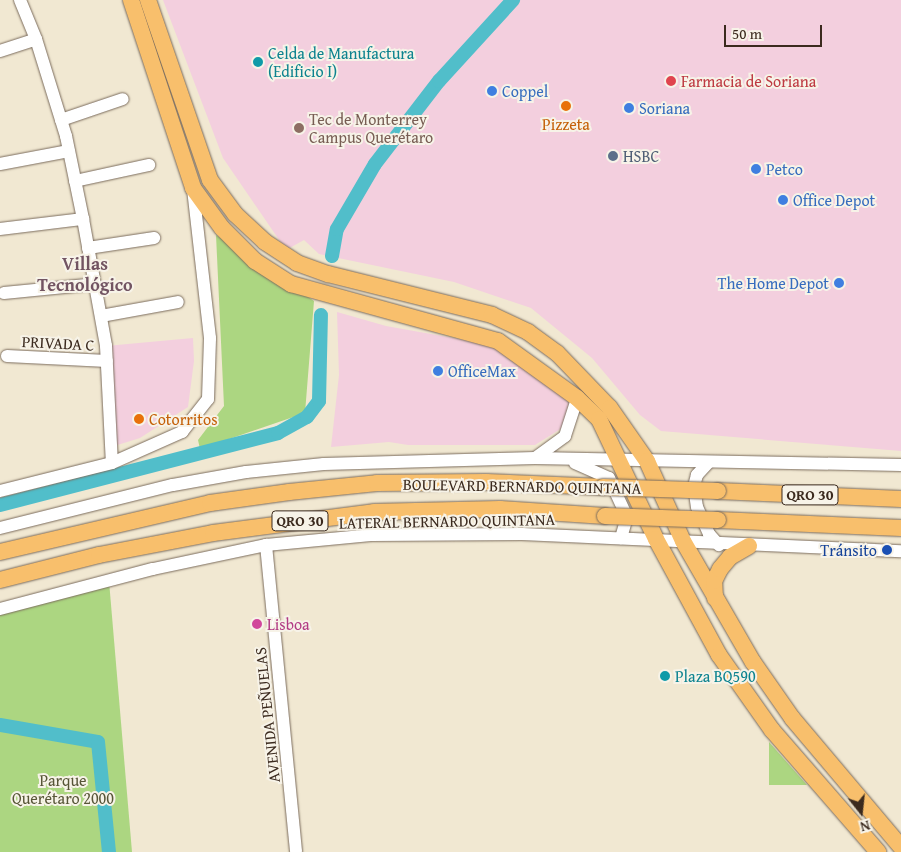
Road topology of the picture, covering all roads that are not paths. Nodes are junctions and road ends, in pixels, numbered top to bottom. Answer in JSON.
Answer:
{"nodes":[{"id":1,"x":20,"y":0,"type":"edge"},
{"id":2,"x":131,"y":0,"type":"edge"},
{"id":3,"x":148,"y":0,"type":"edge"},
{"id":4,"x":36,"y":39,"type":"junction"},
{"id":5,"x":0,"y":51,"type":"edge"},
{"id":6,"x":123,"y":99,"type":"dead end"},
{"id":7,"x":61,"y":120,"type":"junction"},
{"id":8,"x":69,"y":151,"type":"junction"},
{"id":9,"x":0,"y":164,"type":"edge"},
{"id":10,"x":149,"y":165,"type":"dead end"},
{"id":11,"x":75,"y":181,"type":"junction"},
{"id":12,"x":193,"y":188,"type":"junction"},
{"id":13,"x":83,"y":219,"type":"junction"},
{"id":14,"x":0,"y":229,"type":"edge"},
{"id":15,"x":154,"y":238,"type":"dead end"},
{"id":16,"x":88,"y":248,"type":"junction"},
{"id":17,"x":94,"y":284,"type":"junction"},
{"id":18,"x":4,"y":293,"type":"dead end"},
{"id":19,"x":178,"y":302,"type":"dead end"},
{"id":20,"x":101,"y":316,"type":"junction"},
{"id":21,"x":7,"y":356,"type":"dead end"},
{"id":22,"x":107,"y":362,"type":"junction"},
{"id":23,"x":577,"y":398,"type":"junction"},
{"id":24,"x":606,"y":416,"type":"junction"},
{"id":25,"x":536,"y":458,"type":"junction"},
{"id":26,"x":568,"y":460,"type":"junction"},
{"id":27,"x":620,"y":461,"type":"junction"},
{"id":28,"x":647,"y":461,"type":"junction"},
{"id":29,"x":709,"y":462,"type":"junction"},
{"id":30,"x":112,"y":463,"type":"junction"},
{"id":31,"x":901,"y":465,"type":"edge"},
{"id":32,"x":0,"y":491,"type":"edge"},
{"id":33,"x":901,"y":499,"type":"edge"},
{"id":34,"x":0,"y":528,"type":"edge"},
{"id":35,"x":901,"y":528,"type":"edge"},
{"id":36,"x":621,"y":538,"type":"junction"},
{"id":37,"x":656,"y":540,"type":"junction"},
{"id":38,"x":683,"y":541,"type":"junction"},
{"id":39,"x":720,"y":544,"type":"junction"},
{"id":40,"x":266,"y":545,"type":"junction"},
{"id":41,"x":749,"y":546,"type":"junction"},
{"id":42,"x":901,"y":551,"type":"edge"},
{"id":43,"x":0,"y":552,"type":"edge"},
{"id":44,"x":0,"y":580,"type":"edge"},
{"id":45,"x":715,"y":598,"type":"junction"},
{"id":46,"x":0,"y":609,"type":"edge"},
{"id":47,"x":901,"y":847,"type":"edge"},
{"id":48,"x":296,"y":852,"type":"edge"},
{"id":49,"x":878,"y":852,"type":"edge"}],
"edges":[{"from":1,"to":4,"type":"street"},
{"from":2,"to":12,"type":"main road"},
{"from":3,"to":24,"type":"main road"},
{"from":4,"to":5,"type":"street"},
{"from":4,"to":7,"type":"street"},
{"from":6,"to":7,"type":"street"},
{"from":7,"to":8,"type":"street"},
{"from":8,"to":9,"type":"street"},
{"from":8,"to":11,"type":"street"},
{"from":10,"to":11,"type":"street"},
{"from":11,"to":13,"type":"street"},
{"from":12,"to":23,"type":"main road"},
{"from":12,"to":30,"type":"street"},
{"from":13,"to":14,"type":"street"},
{"from":13,"to":16,"type":"street"},
{"from":15,"to":16,"type":"street"},
{"from":16,"to":17,"type":"street"},
{"from":17,"to":18,"type":"street"},
{"from":17,"to":20,"type":"street"},
{"from":19,"to":20,"type":"street"},
{"from":20,"to":22,"type":"street"},
{"from":21,"to":22,"type":"street","name":"PRIVADA C"},
{"from":22,"to":30,"type":"street"},
{"from":23,"to":24,"type":"main road"},
{"from":23,"to":25,"type":"street"},
{"from":24,"to":27,"type":"main road"},
{"from":24,"to":28,"type":"main road"},
{"from":25,"to":26,"type":"street"},
{"from":25,"to":34,"type":"street"},
{"from":26,"to":27,"type":"street"},
{"from":26,"to":36,"type":"street"},
{"from":27,"to":28,"type":"street"},
{"from":27,"to":37,"type":"main road"},
{"from":28,"to":29,"type":"street"},
{"from":28,"to":38,"type":"main road"},
{"from":29,"to":31,"type":"street"},
{"from":29,"to":39,"type":"street"},
{"from":30,"to":32,"type":"street"},
{"from":33,"to":43,"type":"main road","name":"BOULEVARD BERNARDO QUINTANA","number":"QRO 30","bridge":true},
{"from":35,"to":44,"type":"main road","name":"BOULEVARD BERNARDO QUINTANA","number":"QRO 30","bridge":true},
{"from":36,"to":37,"type":"street","name":"LATERAL BERNARDO QUINTANA"},
{"from":36,"to":40,"type":"street","name":"LATERAL BERNARDO QUINTANA"},
{"from":37,"to":38,"type":"street","name":"LATERAL BERNARDO QUINTANA"},
{"from":37,"to":49,"type":"main road"},
{"from":38,"to":39,"type":"street","name":"LATERAL BERNARDO QUINTANA"},
{"from":38,"to":45,"type":"main road"},
{"from":39,"to":41,"type":"street","name":"LATERAL BERNARDO QUINTANA"},
{"from":40,"to":46,"type":"street","name":"LATERAL BERNARDO QUINTANA"},
{"from":40,"to":48,"type":"street","name":"AVENIDA PEÑUELAS"},
{"from":41,"to":42,"type":"street","name":"LATERAL BERNARDO QUINTANA"},
{"from":41,"to":45,"type":"main road"},
{"from":45,"to":47,"type":"main road"}]}
